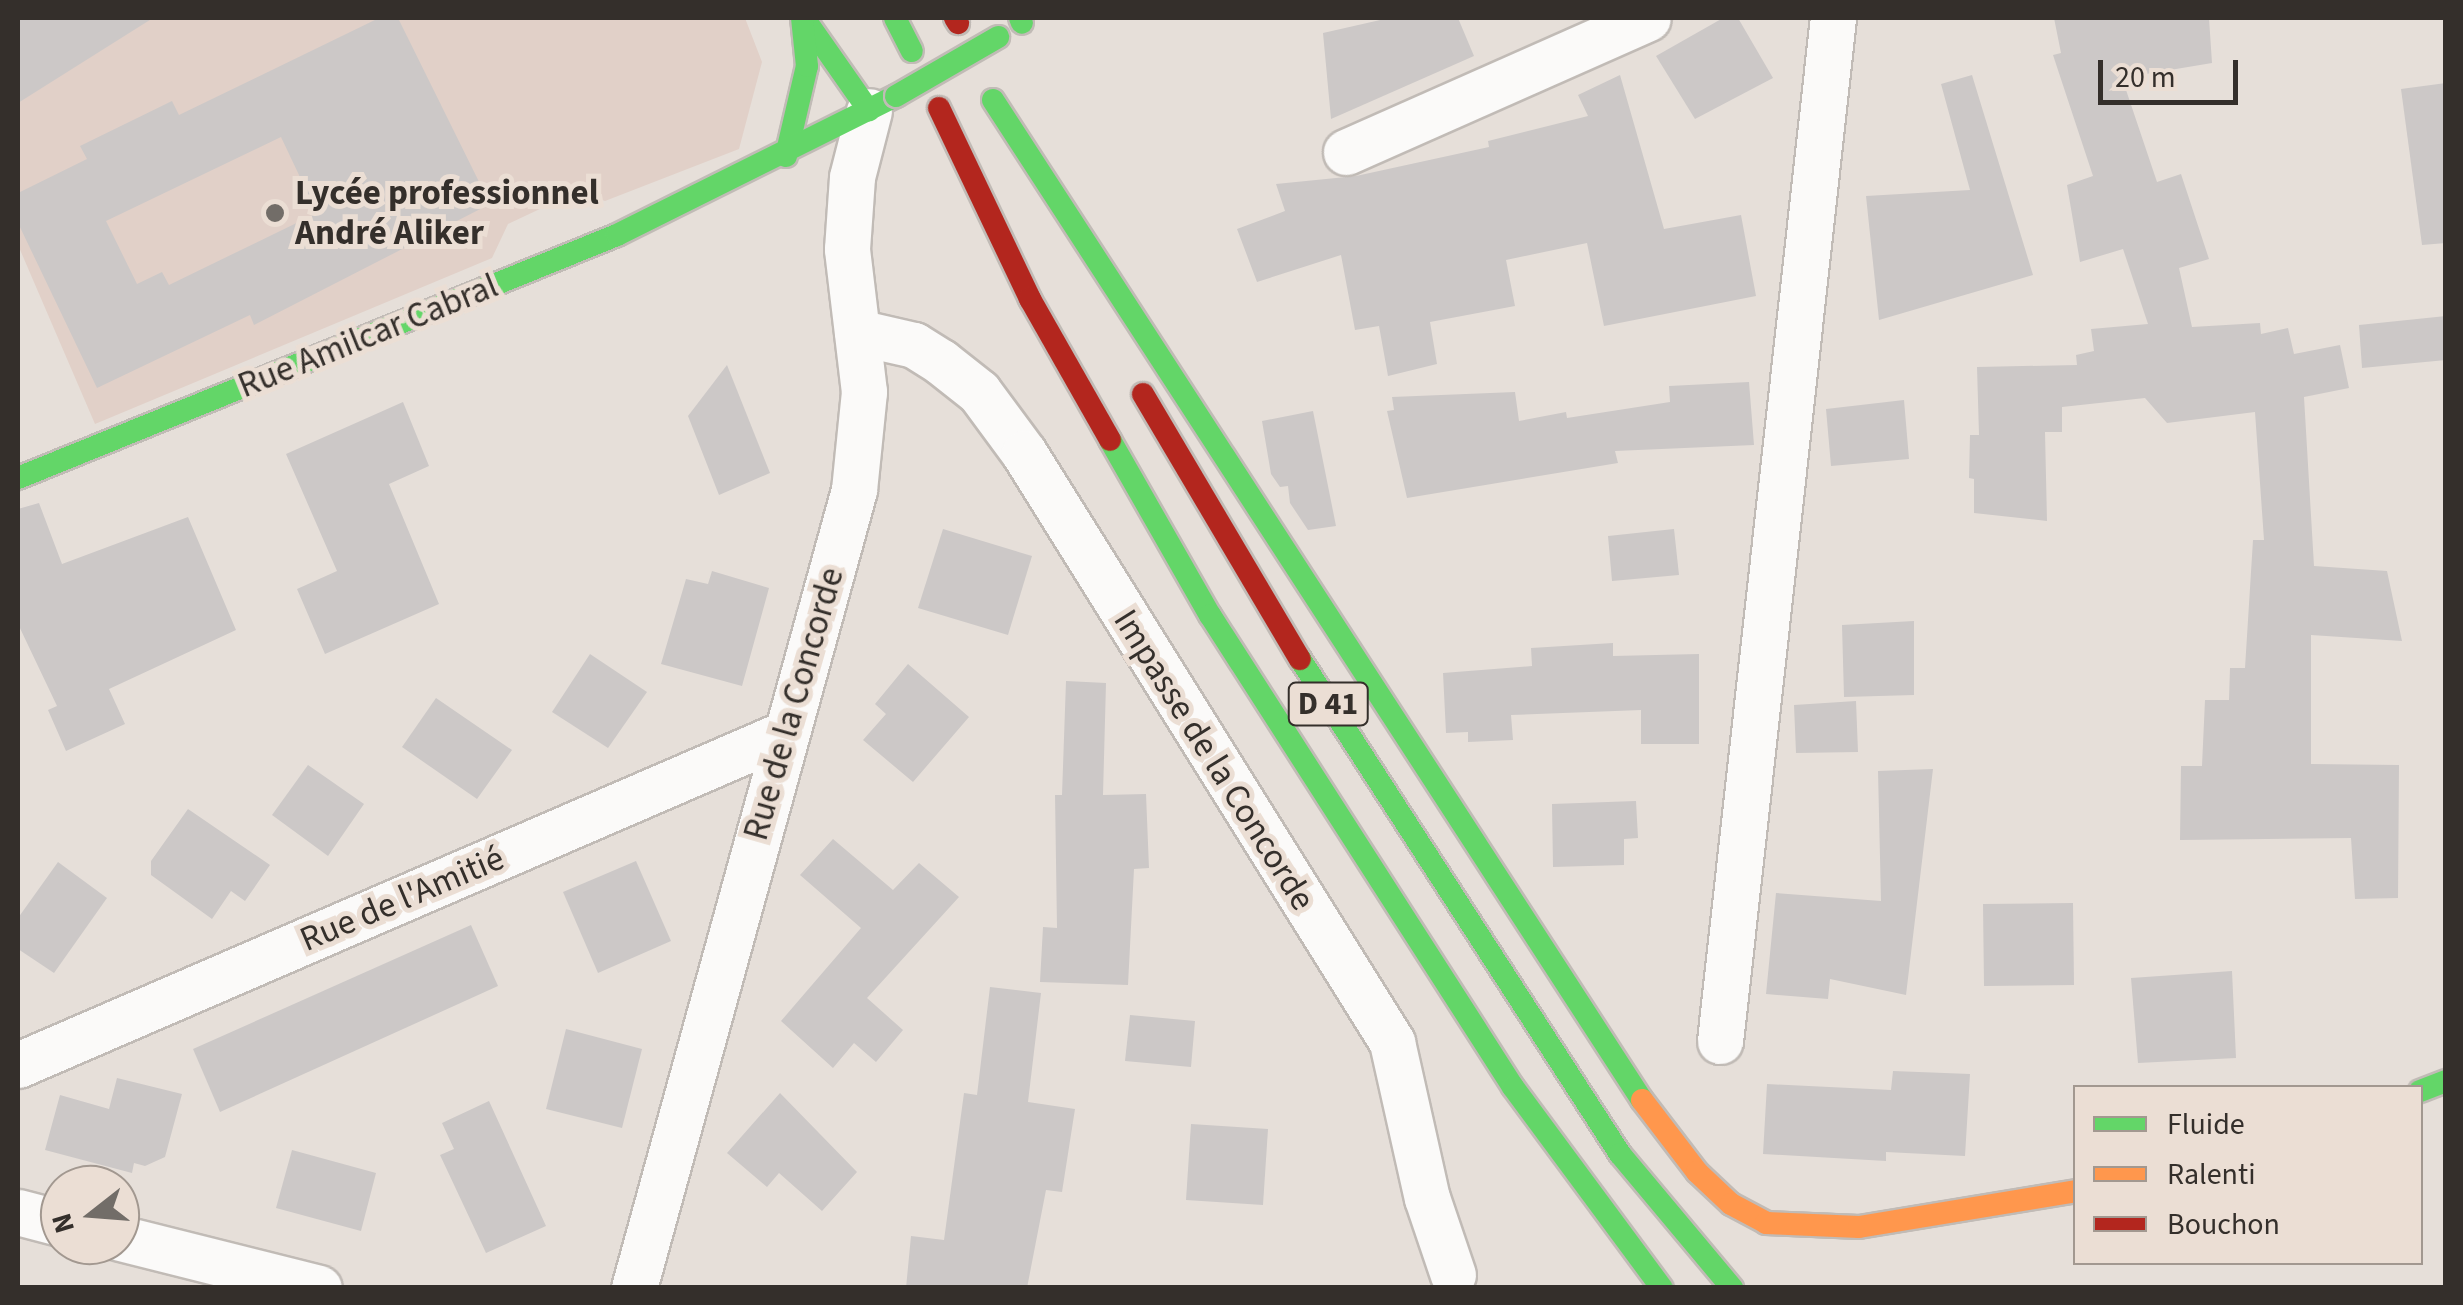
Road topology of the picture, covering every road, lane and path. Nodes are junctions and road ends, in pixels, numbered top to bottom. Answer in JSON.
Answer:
{"nodes":[{"id":1,"x":803,"y":18,"type":"edge"},
{"id":2,"x":895,"y":18,"type":"edge"},
{"id":3,"x":1648,"y":18,"type":"edge"},
{"id":4,"x":1834,"y":18,"type":"edge"},
{"id":5,"x":1025,"y":19,"type":"edge"},
{"id":6,"x":912,"y":52,"type":"dead end"},
{"id":7,"x":882,"y":104,"type":"junction"},
{"id":8,"x":938,"y":108,"type":"dead end"},
{"id":9,"x":1346,"y":152,"type":"dead end"},
{"id":10,"x":786,"y":156,"type":"junction"},
{"id":11,"x":1102,"y":317,"type":"dead end"},
{"id":12,"x":857,"y":332,"type":"junction"},
{"id":13,"x":1128,"y":367,"type":"dead end"},
{"id":14,"x":18,"y":478,"type":"edge"},
{"id":15,"x":786,"y":732,"type":"junction"},
{"id":16,"x":1720,"y":1042,"type":"dead end"},
{"id":17,"x":18,"y":1064,"type":"edge"},
{"id":18,"x":2073,"y":1191,"type":"edge"},
{"id":19,"x":1618,"y":1236,"type":"junction"},
{"id":20,"x":140,"y":1243,"type":"edge"},
{"id":21,"x":1454,"y":1275,"type":"dead end"},
{"id":22,"x":319,"y":1288,"type":"edge"},
{"id":23,"x":634,"y":1288,"type":"edge"},
{"id":24,"x":1648,"y":1288,"type":"edge"},
{"id":25,"x":1662,"y":1288,"type":"edge"},
{"id":26,"x":1732,"y":1288,"type":"edge"}],
"edges":[{"from":1,"to":7,"type":"main road"},
{"from":1,"to":10,"type":"main road"},
{"from":2,"to":6,"type":"main road"},
{"from":3,"to":9,"type":"street"},
{"from":4,"to":16,"type":"street"},
{"from":5,"to":7,"type":"main road","name":"Rue Amilcar Cabral","bridge":true},
{"from":7,"to":10,"type":"main road","name":"Rue Amilcar Cabral"},
{"from":7,"to":12,"type":"street","name":"Rue de la Concorde"},
{"from":8,"to":19,"type":"main road","number":"D 41"},
{"from":10,"to":14,"type":"main road","name":"Rue Amilcar Cabral"},
{"from":11,"to":18,"type":"main road"},
{"from":12,"to":15,"type":"street","name":"Rue de la Concorde"},
{"from":12,"to":21,"type":"street","name":"Impasse de la Concorde"},
{"from":13,"to":26,"type":"main road","number":"D 41"},
{"from":15,"to":17,"type":"street","name":"Rue de l'Amitié"},
{"from":15,"to":23,"type":"street","name":"Rue de la Concorde"},
{"from":19,"to":24,"type":"main road"},
{"from":19,"to":25,"type":"main road","number":"D 41"},
{"from":20,"to":22,"type":"street"}]}
